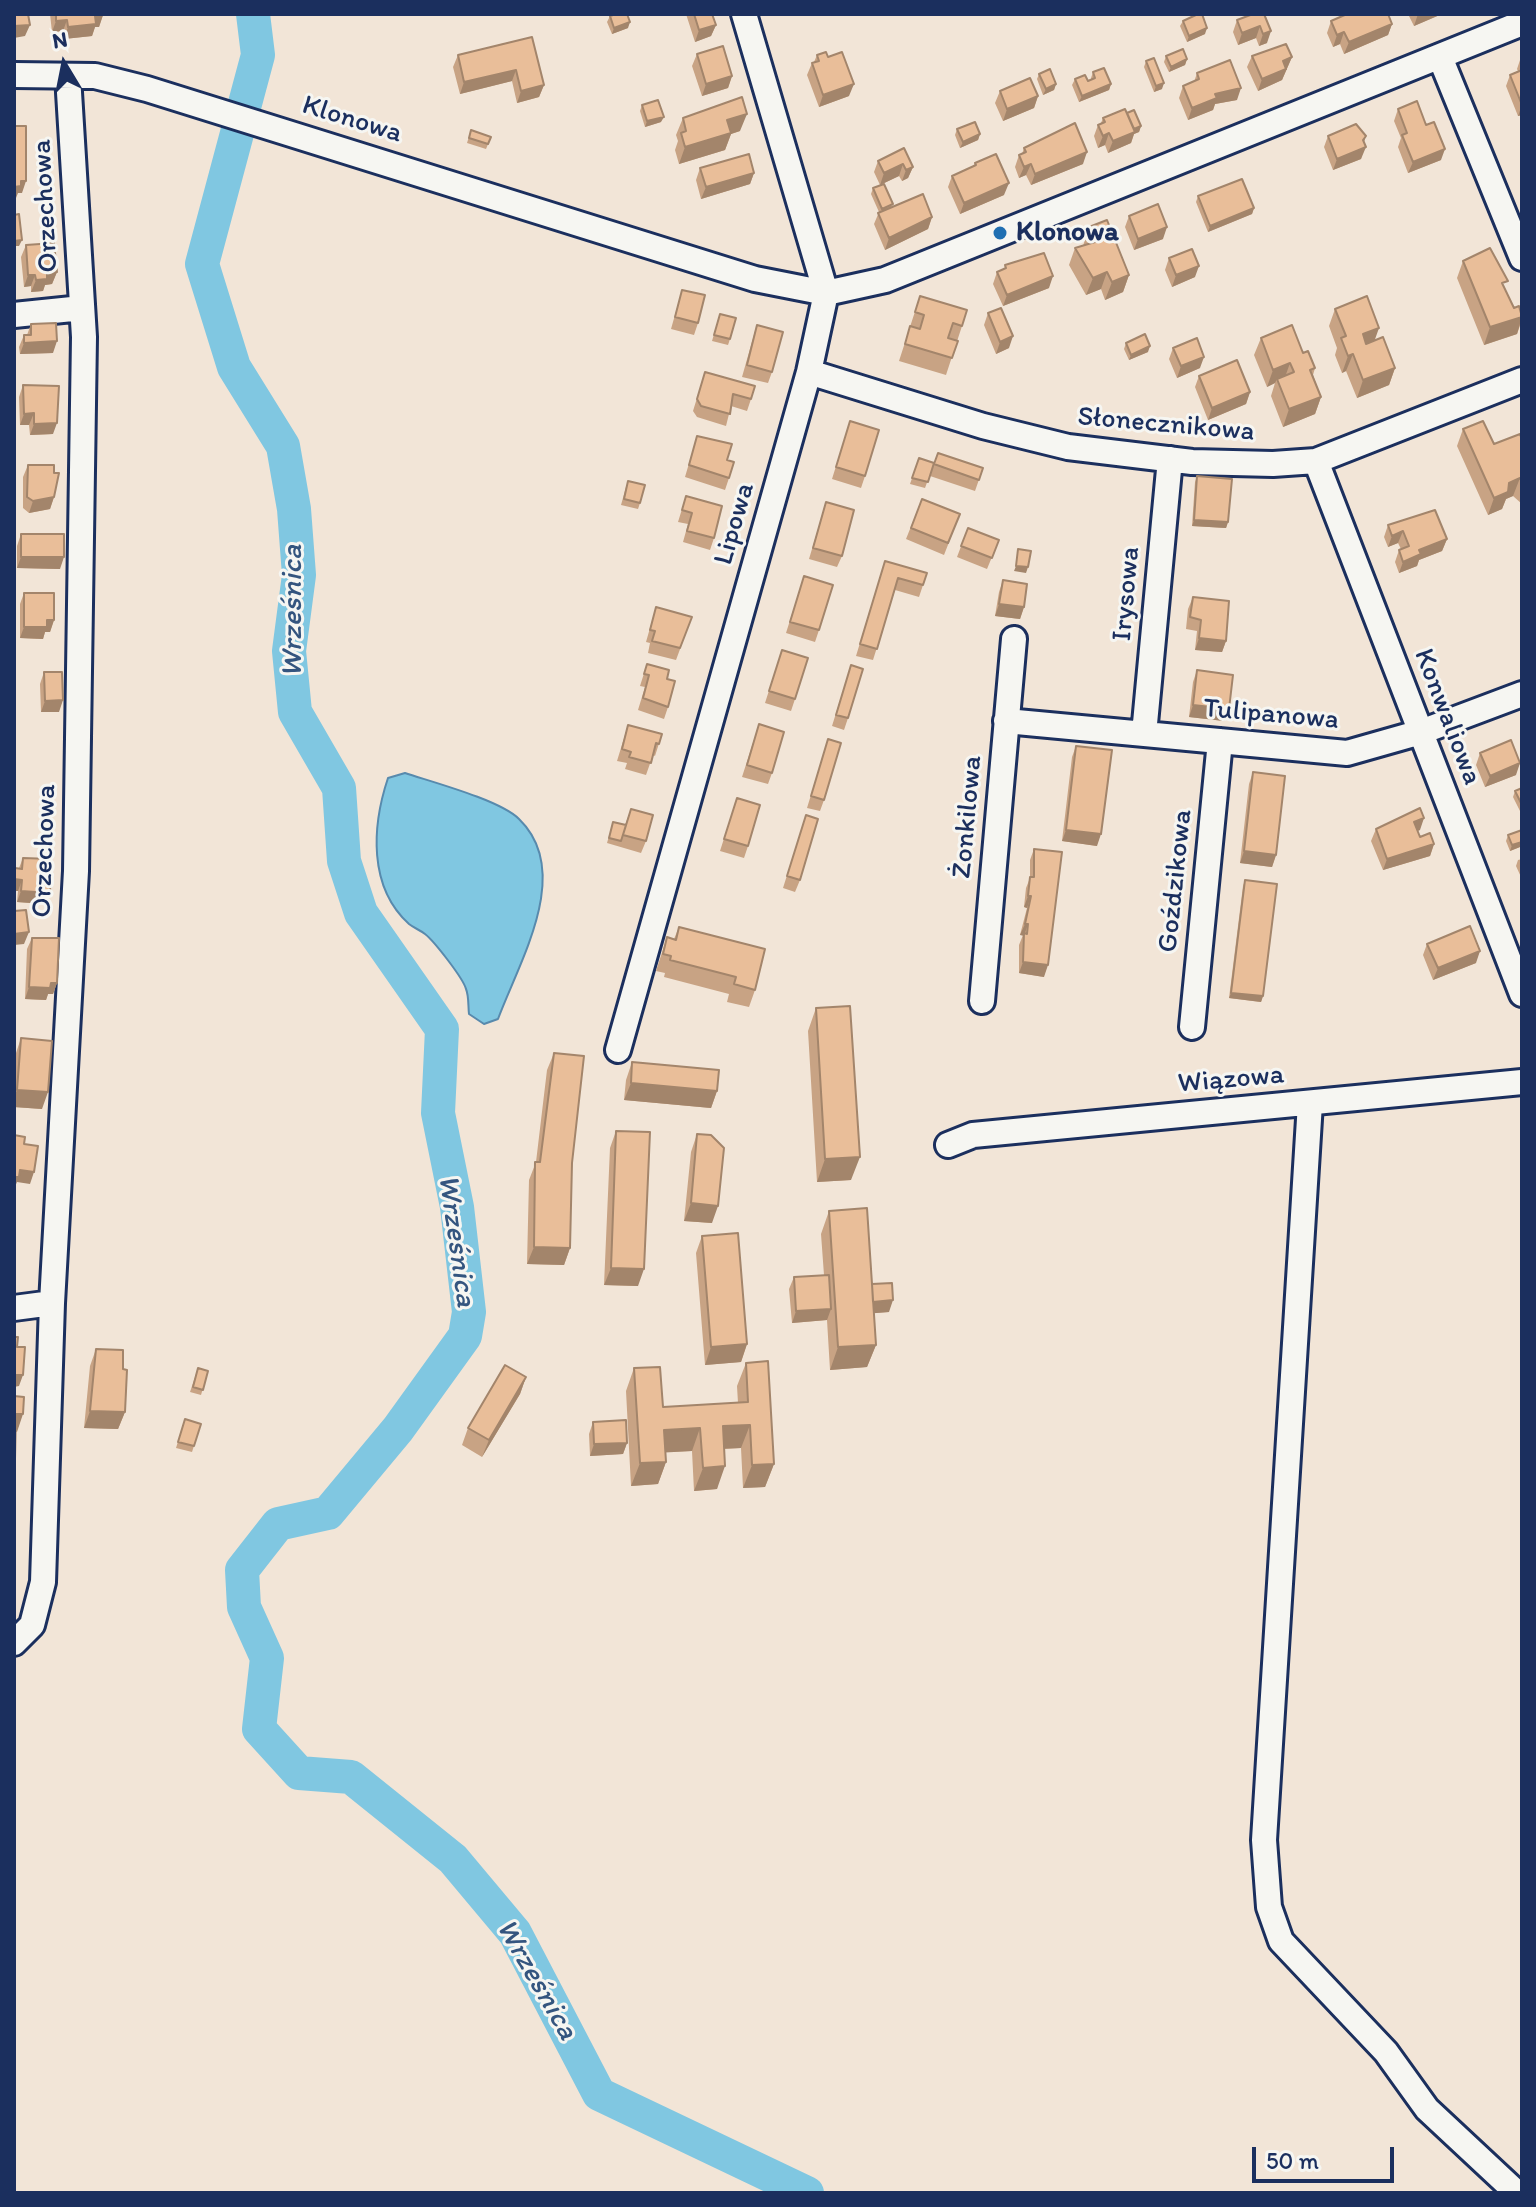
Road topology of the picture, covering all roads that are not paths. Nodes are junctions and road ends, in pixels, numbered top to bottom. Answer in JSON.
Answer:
{"nodes":[{"id":1,"x":744,"y":14,"type":"edge"},
{"id":2,"x":1522,"y":23,"type":"edge"},
{"id":3,"x":1440,"y":57,"type":"junction"},
{"id":4,"x":14,"y":75,"type":"edge"},
{"id":5,"x":68,"y":76,"type":"junction"},
{"id":6,"x":1522,"y":258,"type":"edge"},
{"id":7,"x":826,"y":293,"type":"junction"},
{"id":8,"x":82,"y":308,"type":"junction"},
{"id":9,"x":14,"y":315,"type":"edge"},
{"id":10,"x":809,"y":372,"type":"junction"},
{"id":11,"x":1519,"y":390,"type":"edge"},
{"id":12,"x":1170,"y":459,"type":"junction"},
{"id":13,"x":1316,"y":461,"type":"junction"},
{"id":14,"x":1014,"y":639,"type":"dead end"},
{"id":15,"x":1522,"y":694,"type":"edge"},
{"id":16,"x":1006,"y":721,"type":"junction"},
{"id":17,"x":1421,"y":732,"type":"junction"},
{"id":18,"x":1144,"y":734,"type":"junction"},
{"id":19,"x":1220,"y":741,"type":"junction"},
{"id":20,"x":1521,"y":988,"type":"edge"},
{"id":21,"x":982,"y":1001,"type":"dead end"},
{"id":22,"x":1192,"y":1027,"type":"dead end"},
{"id":23,"x":618,"y":1050,"type":"dead end"},
{"id":24,"x":1522,"y":1082,"type":"edge"},
{"id":25,"x":1310,"y":1103,"type":"junction"},
{"id":26,"x":948,"y":1145,"type":"dead end"},
{"id":27,"x":52,"y":1303,"type":"junction"},
{"id":28,"x":14,"y":1308,"type":"edge"},
{"id":29,"x":14,"y":1643,"type":"edge"},
{"id":30,"x":1517,"y":2193,"type":"edge"}],
"edges":[{"from":1,"to":7,"type":"street","name":"Lipowa"},
{"from":2,"to":3,"type":"street","name":"Klonowa"},
{"from":3,"to":6,"type":"street"},
{"from":3,"to":7,"type":"street","name":"Klonowa"},
{"from":4,"to":5,"type":"street","name":"Klonowa"},
{"from":5,"to":7,"type":"street","name":"Klonowa"},
{"from":5,"to":8,"type":"street","name":"Orzechowa"},
{"from":7,"to":10,"type":"street","name":"Lipowa"},
{"from":8,"to":9,"type":"street"},
{"from":8,"to":27,"type":"street","name":"Orzechowa"},
{"from":10,"to":12,"type":"street","name":"Słonecznikowa"},
{"from":10,"to":23,"type":"street","name":"Lipowa"},
{"from":11,"to":13,"type":"street","name":"Słonecznikowa"},
{"from":12,"to":13,"type":"street","name":"Słonecznikowa"},
{"from":12,"to":18,"type":"street","name":"Irysowa"},
{"from":13,"to":17,"type":"street","name":"Konwaliowa"},
{"from":14,"to":16,"type":"street","name":"Żonkilowa"},
{"from":15,"to":17,"type":"street","name":"Tulipanowa"},
{"from":16,"to":18,"type":"street","name":"Tulipanowa"},
{"from":16,"to":21,"type":"street","name":"Żonkilowa"},
{"from":17,"to":19,"type":"street","name":"Tulipanowa"},
{"from":17,"to":20,"type":"street","name":"Konwaliowa"},
{"from":18,"to":19,"type":"street","name":"Tulipanowa"},
{"from":19,"to":22,"type":"street","name":"Goździkowa"},
{"from":24,"to":25,"type":"street","name":"Wiązowa"},
{"from":25,"to":26,"type":"street","name":"Wiązowa"},
{"from":25,"to":30,"type":"street"},
{"from":27,"to":28,"type":"street"},
{"from":27,"to":29,"type":"street","name":"Orzechowa"}]}
